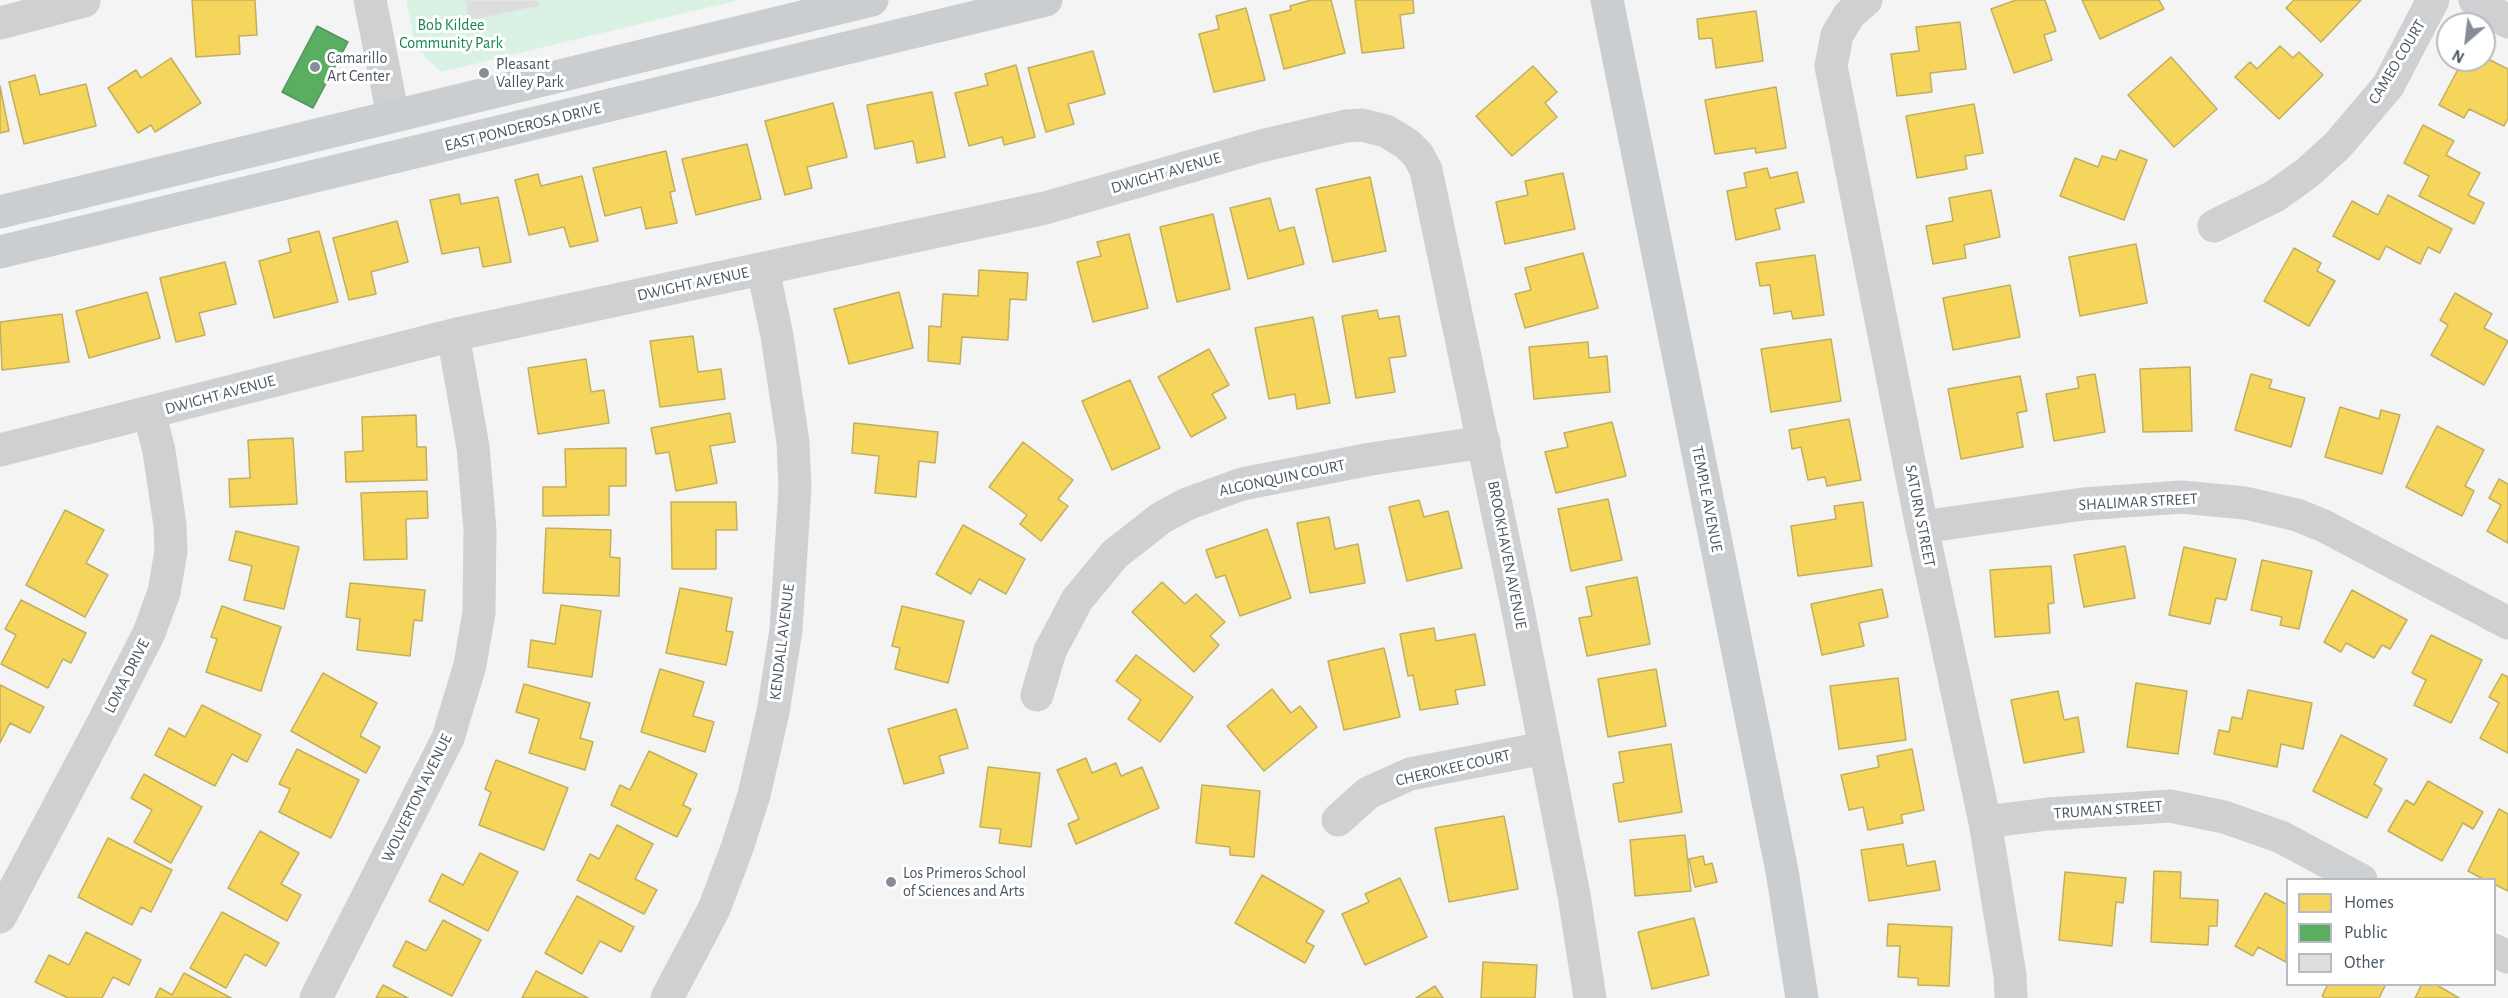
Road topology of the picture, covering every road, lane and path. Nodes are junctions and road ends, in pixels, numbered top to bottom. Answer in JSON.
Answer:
{"nodes":[{"id":1,"x":370,"y":0,"type":"edge"},
{"id":2,"x":873,"y":0,"type":"edge"},
{"id":3,"x":1046,"y":0,"type":"edge"},
{"id":4,"x":1607,"y":0,"type":"edge"},
{"id":5,"x":1866,"y":0,"type":"edge"},
{"id":6,"x":2433,"y":0,"type":"edge"},
{"id":7,"x":2475,"y":0,"type":"edge"},
{"id":8,"x":84,"y":1,"type":"edge"},
{"id":9,"x":2508,"y":22,"type":"edge"},
{"id":10,"x":0,"y":23,"type":"edge"},
{"id":11,"x":393,"y":116,"type":"junction"},
{"id":12,"x":1386,"y":131,"type":"joint"},
{"id":13,"x":401,"y":157,"type":"junction"},
{"id":14,"x":0,"y":212,"type":"edge"},
{"id":15,"x":2214,"y":226,"type":"dead end"},
{"id":16,"x":0,"y":252,"type":"edge"},
{"id":17,"x":763,"y":269,"type":"junction"},
{"id":18,"x":453,"y":335,"type":"junction"},
{"id":19,"x":150,"y":414,"type":"junction"},
{"id":20,"x":1484,"y":442,"type":"junction"},
{"id":21,"x":0,"y":450,"type":"edge"},
{"id":22,"x":1922,"y":527,"type":"junction"},
{"id":23,"x":2508,"y":622,"type":"edge"},
{"id":24,"x":1037,"y":695,"type":"dead end"},
{"id":25,"x":1544,"y":748,"type":"junction"},
{"id":26,"x":1338,"y":820,"type":"dead end"},
{"id":27,"x":1985,"y":822,"type":"junction"},
{"id":28,"x":2359,"y":878,"type":"edge"},
{"id":29,"x":0,"y":917,"type":"edge"},
{"id":30,"x":316,"y":998,"type":"edge"},
{"id":31,"x":666,"y":998,"type":"edge"},
{"id":32,"x":1590,"y":998,"type":"edge"},
{"id":33,"x":1802,"y":998,"type":"edge"},
{"id":34,"x":2011,"y":998,"type":"edge"}],
"edges":[{"from":1,"to":11,"type":"street"},
{"from":2,"to":11,"type":"main road"},
{"from":3,"to":13,"type":"main road","name":"EAST PONDEROSA DRIVE"},
{"from":4,"to":33,"type":"main road","name":"TEMPLE AVENUE"},
{"from":5,"to":22,"type":"street","name":"SATURN STREET"},
{"from":6,"to":15,"type":"street","name":"CAMEO COURT"},
{"from":7,"to":9,"type":"street"},
{"from":8,"to":10,"type":"street"},
{"from":11,"to":13,"type":"main road"},
{"from":11,"to":14,"type":"main road"},
{"from":12,"to":17,"type":"street","name":"DWIGHT AVENUE"},
{"from":12,"to":20,"type":"street","name":"BROOKHAVEN AVENUE"},
{"from":13,"to":16,"type":"main road","name":"EAST PONDEROSA DRIVE"},
{"from":17,"to":18,"type":"street","name":"DWIGHT AVENUE"},
{"from":17,"to":31,"type":"street","name":"KENDALL AVENUE"},
{"from":18,"to":19,"type":"street","name":"DWIGHT AVENUE"},
{"from":18,"to":30,"type":"street","name":"WOLVERTON AVENUE"},
{"from":19,"to":21,"type":"street","name":"DWIGHT AVENUE"},
{"from":19,"to":29,"type":"street","name":"LOMA DRIVE"},
{"from":20,"to":24,"type":"street","name":"ALGONQUIN COURT"},
{"from":20,"to":25,"type":"street","name":"BROOKHAVEN AVENUE"},
{"from":22,"to":23,"type":"street","name":"SHALIMAR STREET"},
{"from":22,"to":27,"type":"street","name":"SATURN STREET"},
{"from":25,"to":26,"type":"street","name":"CHEROKEE COURT"},
{"from":25,"to":32,"type":"street","name":"BROOKHAVEN AVENUE"},
{"from":27,"to":28,"type":"street","name":"TRUMAN STREET"},
{"from":27,"to":34,"type":"street","name":"SATURN STREET"}]}
